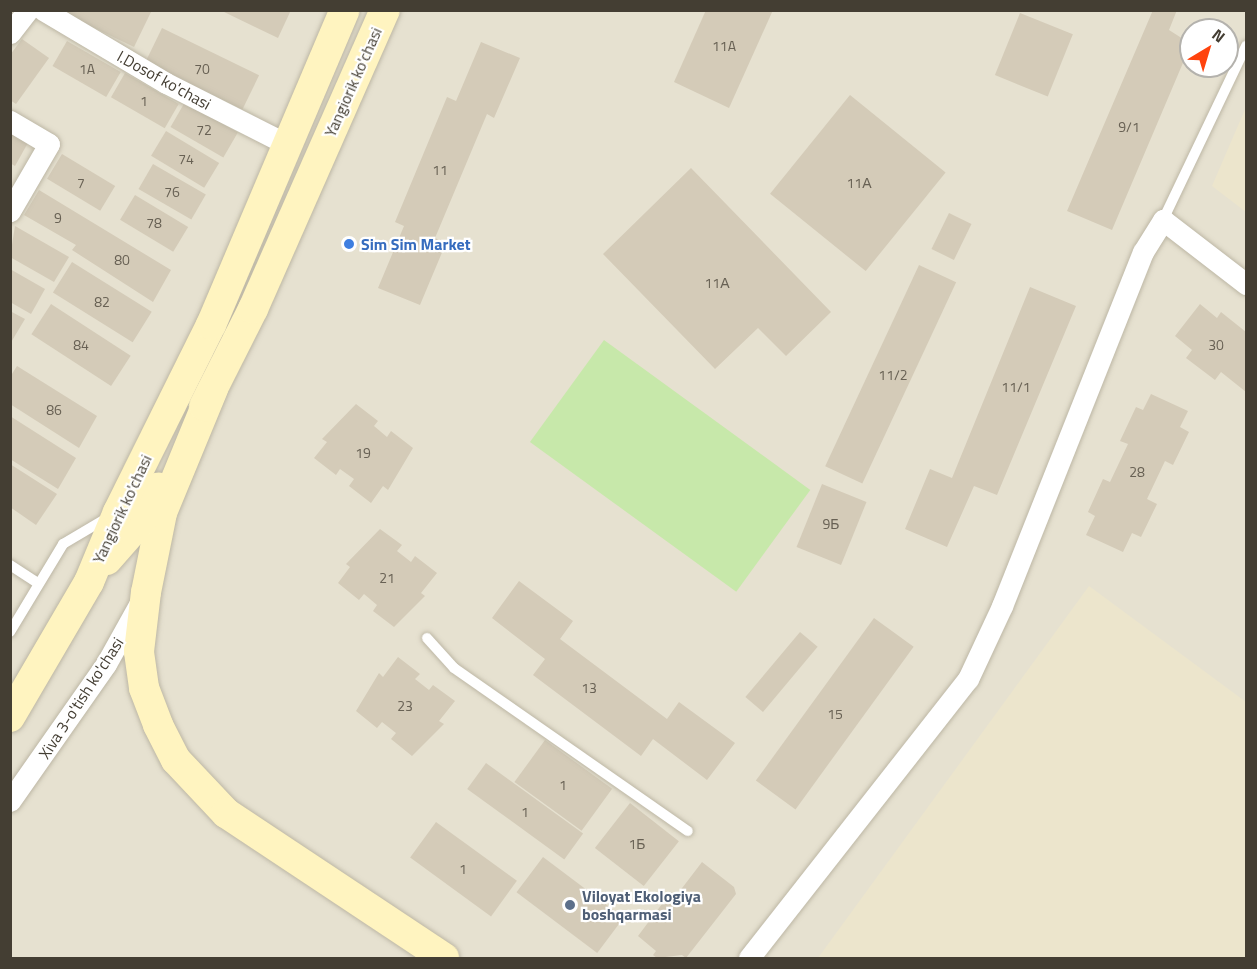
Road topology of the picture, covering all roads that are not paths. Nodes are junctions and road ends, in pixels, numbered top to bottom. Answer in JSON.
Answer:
{"nodes":[{"id":1,"x":28,"y":10,"type":"edge"},
{"id":2,"x":43,"y":10,"type":"edge"},
{"id":3,"x":345,"y":10,"type":"edge"},
{"id":4,"x":385,"y":10,"type":"edge"},
{"id":5,"x":10,"y":33,"type":"edge"},
{"id":6,"x":1246,"y":46,"type":"edge"},
{"id":7,"x":10,"y":121,"type":"edge"},
{"id":8,"x":288,"y":145,"type":"junction"},
{"id":9,"x":10,"y":211,"type":"edge"},
{"id":10,"x":1163,"y":220,"type":"junction"},
{"id":11,"x":1246,"y":284,"type":"edge"},
{"id":12,"x":213,"y":389,"type":"junction"},
{"id":13,"x":118,"y":512,"type":"junction"},
{"id":14,"x":10,"y":565,"type":"edge"},
{"id":15,"x":89,"y":582,"type":"junction"},
{"id":16,"x":39,"y":583,"type":"junction"},
{"id":17,"x":146,"y":592,"type":"junction"},
{"id":18,"x":10,"y":632,"type":"edge"},
{"id":19,"x":427,"y":638,"type":"dead end"},
{"id":20,"x":10,"y":717,"type":"edge"},
{"id":21,"x":10,"y":801,"type":"edge"},
{"id":22,"x":688,"y":831,"type":"dead end"},
{"id":23,"x":444,"y":958,"type":"edge"},
{"id":24,"x":749,"y":958,"type":"edge"}],
"edges":[{"from":1,"to":5,"type":"street"},
{"from":2,"to":8,"type":"street","name":"I.Dosof ko'chasi"},
{"from":3,"to":8,"type":"main road","name":"Yangiorik ko'chasi"},
{"from":4,"to":12,"type":"main road","name":"Yangiorik ko'chasi"},
{"from":6,"to":10,"type":"lane"},
{"from":7,"to":9,"type":"street"},
{"from":8,"to":13,"type":"main road","name":"Yangiorik ko'chasi"},
{"from":10,"to":11,"type":"street"},
{"from":10,"to":24,"type":"street"},
{"from":12,"to":15,"type":"main road","name":"Yangiorik ko'chasi"},
{"from":12,"to":17,"type":"main road"},
{"from":13,"to":15,"type":"main road","name":"Yangiorik ko'chasi"},
{"from":13,"to":16,"type":"lane"},
{"from":14,"to":16,"type":"lane"},
{"from":15,"to":20,"type":"main road"},
{"from":16,"to":18,"type":"lane"},
{"from":17,"to":21,"type":"street","name":"Xiva 3-o'tish ko'chasi"},
{"from":17,"to":23,"type":"main road"},
{"from":19,"to":22,"type":"lane"}]}
